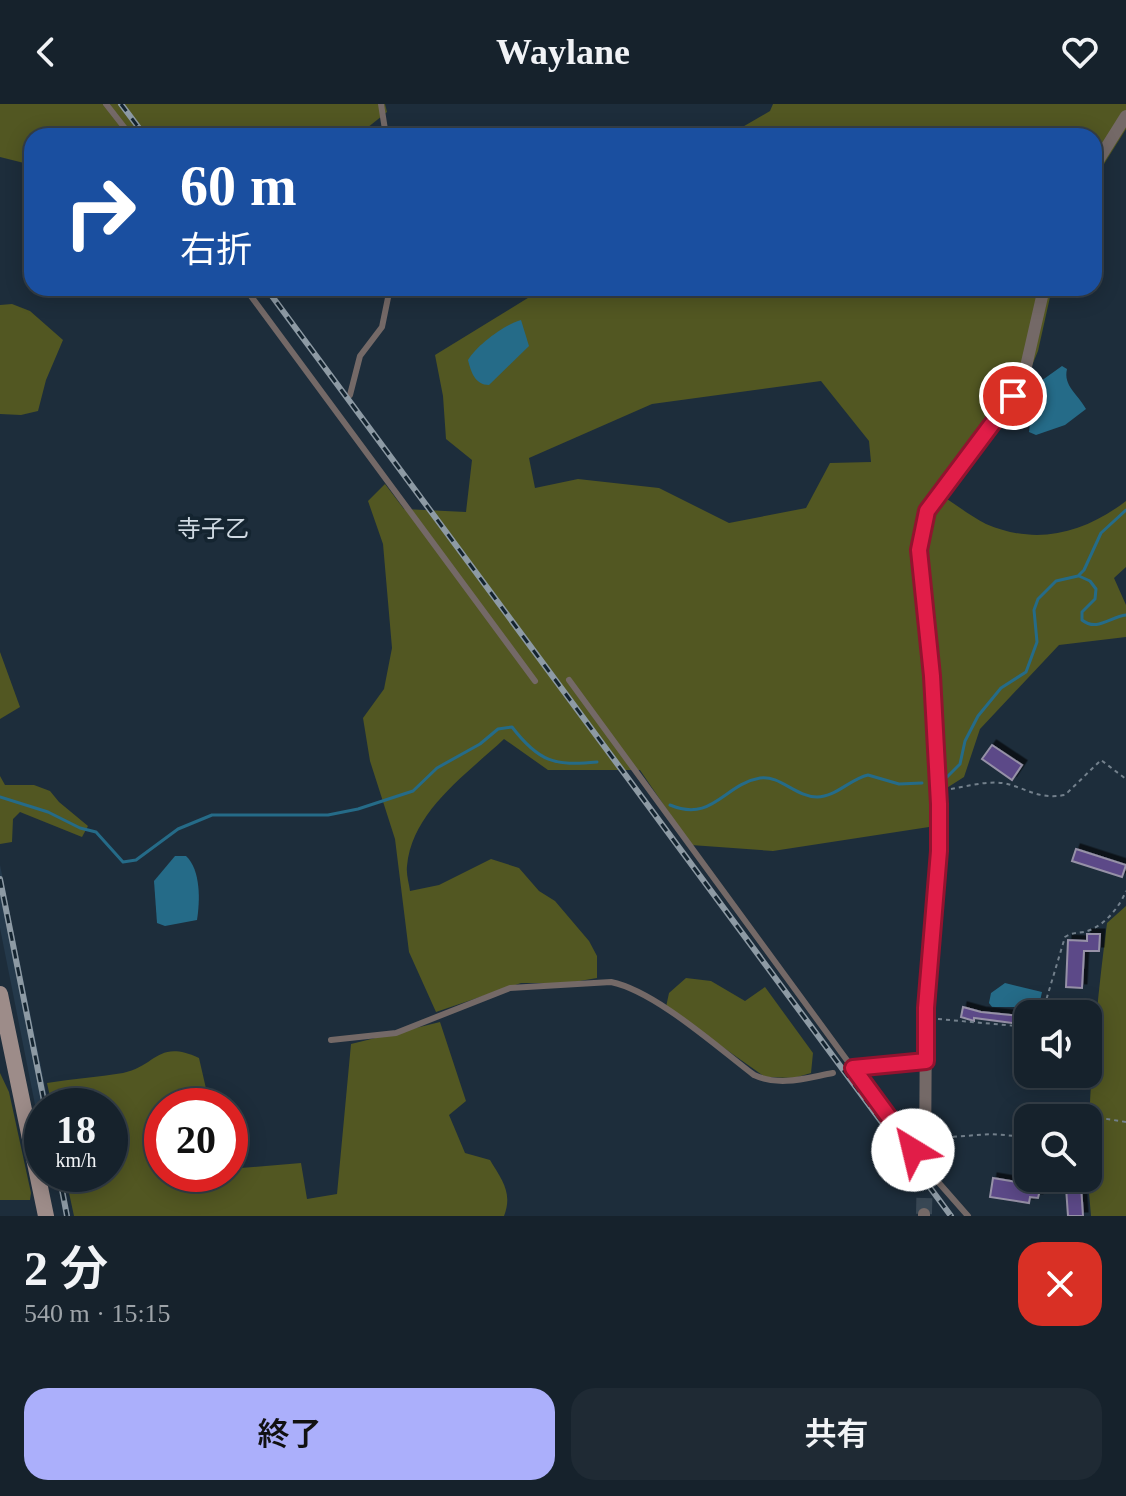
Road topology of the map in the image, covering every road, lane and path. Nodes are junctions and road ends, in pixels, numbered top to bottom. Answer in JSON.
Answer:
{"nodes":[{"id":1,"x":106,"y":104,"type":"edge"},
{"id":2,"x":381,"y":104,"type":"edge"},
{"id":3,"x":1126,"y":116,"type":"edge"},
{"id":4,"x":125,"y":128,"type":"edge"},
{"id":5,"x":385,"y":128,"type":"edge"},
{"id":6,"x":1102,"y":154,"type":"edge"},
{"id":7,"x":251,"y":296,"type":"edge"},
{"id":8,"x":388,"y":296,"type":"edge"},
{"id":9,"x":1042,"y":296,"type":"edge"},
{"id":10,"x":350,"y":395,"type":"dead end"},
{"id":11,"x":569,"y":680,"type":"dead end"},
{"id":12,"x":535,"y":681,"type":"dead end"},
{"id":13,"x":1126,"y":779,"type":"edge"},
{"id":14,"x":938,"y":792,"type":"junction"},
{"id":15,"x":1126,"y":891,"type":"edge"},
{"id":16,"x":0,"y":994,"type":"edge"},
{"id":17,"x":1046,"y":1000,"type":"edge"},
{"id":18,"x":926,"y":1018,"type":"junction"},
{"id":19,"x":1014,"y":1026,"type":"edge"},
{"id":20,"x":331,"y":1040,"type":"dead end"},
{"id":21,"x":926,"y":1061,"type":"junction"},
{"id":22,"x":850,"y":1068,"type":"junction"},
{"id":23,"x":833,"y":1073,"type":"dead end"},
{"id":24,"x":1102,"y":1118,"type":"edge"},
{"id":25,"x":1126,"y":1122,"type":"edge"},
{"id":26,"x":1014,"y":1136,"type":"edge"},
{"id":27,"x":926,"y":1139,"type":"junction"},
{"id":28,"x":925,"y":1167,"type":"junction"},
{"id":29,"x":46,"y":1216,"type":"edge"},
{"id":30,"x":968,"y":1216,"type":"edge"}],
"edges":[{"from":1,"to":4,"type":"lane"},
{"from":2,"to":5,"type":"lane"},
{"from":3,"to":6,"type":"street"},
{"from":7,"to":12,"type":"lane"},
{"from":8,"to":10,"type":"lane"},
{"from":9,"to":14,"type":"street"},
{"from":11,"to":22,"type":"lane"},
{"from":13,"to":14,"type":"path"},
{"from":14,"to":18,"type":"street"},
{"from":15,"to":17,"type":"path"},
{"from":16,"to":29,"type":"main road"},
{"from":18,"to":19,"type":"path"},
{"from":18,"to":21,"type":"street"},
{"from":20,"to":23,"type":"lane"},
{"from":21,"to":22,"type":"lane"},
{"from":21,"to":27,"type":"street"},
{"from":22,"to":28,"type":"lane"},
{"from":24,"to":25,"type":"path"},
{"from":26,"to":27,"type":"path"},
{"from":27,"to":28,"type":"street"},
{"from":28,"to":30,"type":"lane"}]}
